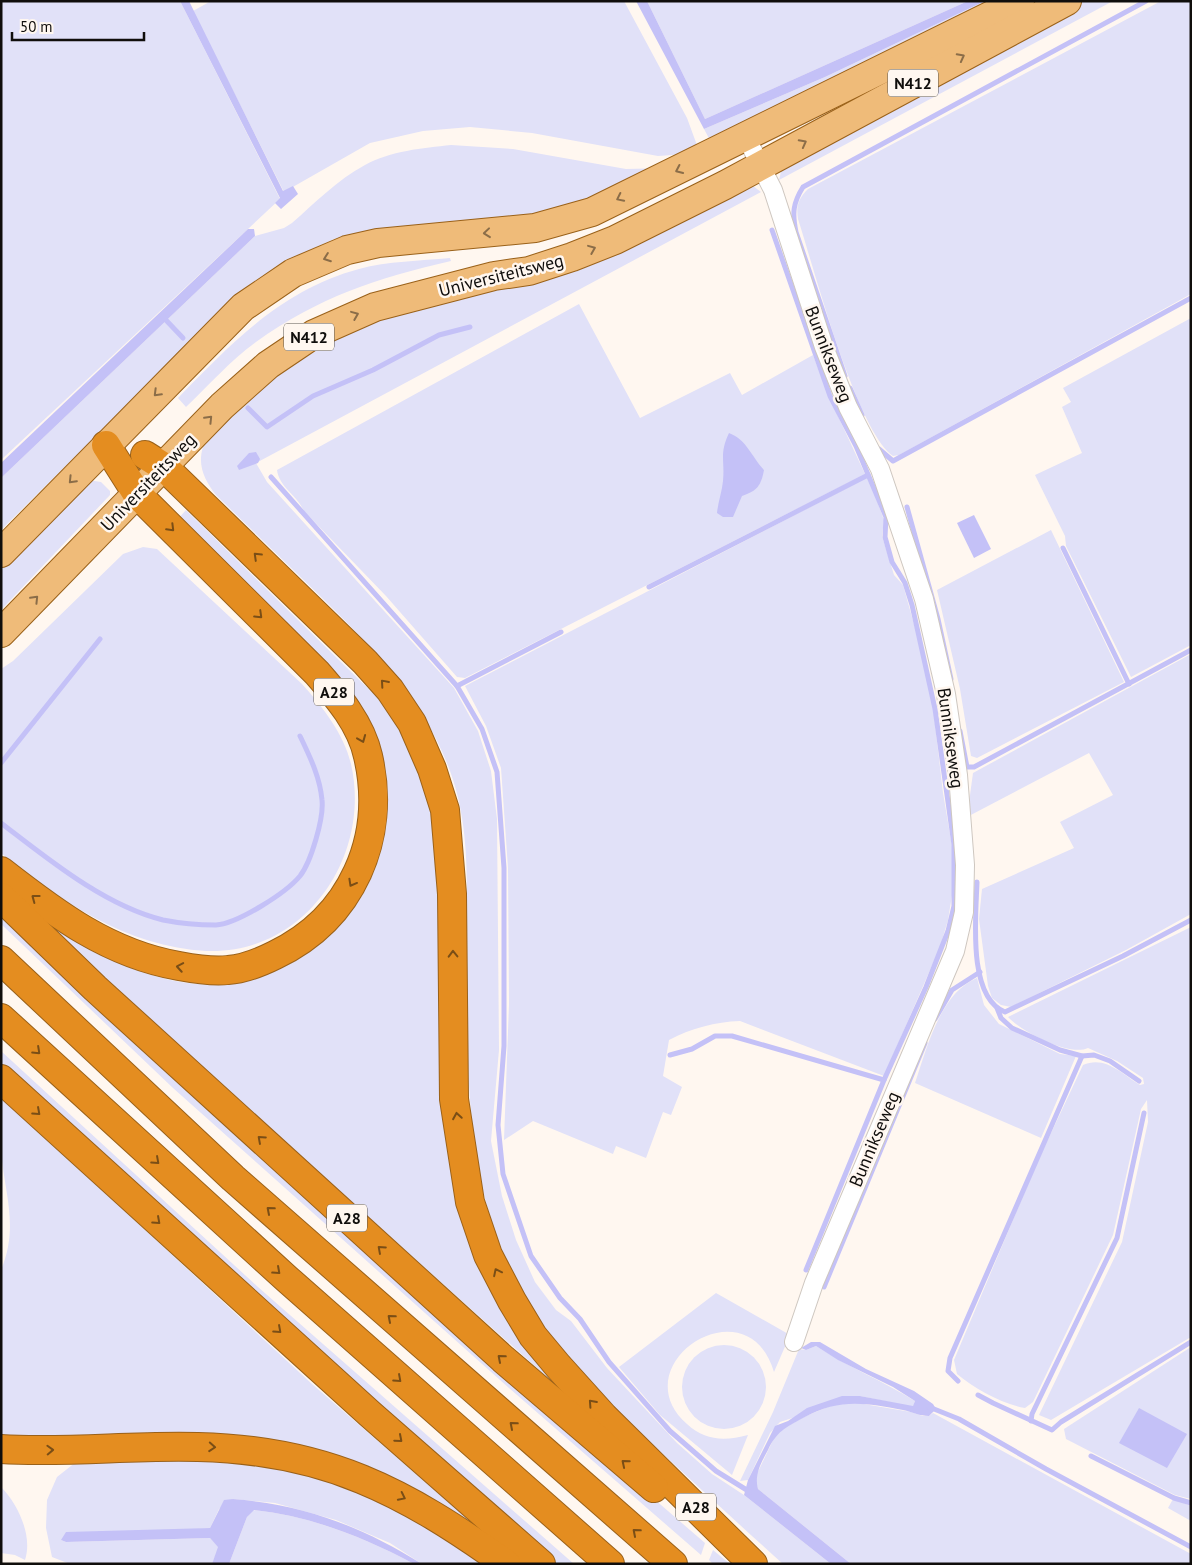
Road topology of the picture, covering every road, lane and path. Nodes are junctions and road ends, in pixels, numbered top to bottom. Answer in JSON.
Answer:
{"nodes":[{"id":1,"x":1020,"y":1,"type":"edge"},
{"id":2,"x":1067,"y":1,"type":"edge"},
{"id":3,"x":746,"y":138,"type":"junction"},
{"id":4,"x":760,"y":166,"type":"junction"},
{"id":5,"x":106,"y":445,"type":"junction"},
{"id":6,"x":154,"y":461,"type":"junction"},
{"id":7,"x":137,"y":494,"type":"junction"},
{"id":8,"x":1,"y":553,"type":"edge"},
{"id":9,"x":1,"y":634,"type":"edge"},
{"id":10,"x":1,"y":871,"type":"edge"},
{"id":11,"x":1,"y":897,"type":"edge"},
{"id":12,"x":1,"y":960,"type":"edge"},
{"id":13,"x":1,"y":1018,"type":"edge"},
{"id":14,"x":1,"y":1079,"type":"edge"},
{"id":15,"x":794,"y":1342,"type":"dead end"},
{"id":16,"x":1,"y":1449,"type":"edge"},
{"id":17,"x":506,"y":1564,"type":"edge"},
{"id":18,"x":541,"y":1564,"type":"edge"},
{"id":19,"x":610,"y":1564,"type":"edge"},
{"id":20,"x":673,"y":1564,"type":"edge"},
{"id":21,"x":743,"y":1564,"type":"edge"},
{"id":22,"x":753,"y":1564,"type":"edge"}],
"edges":[{"from":1,"to":3,"type":"main road","number":"N412"},
{"from":4,"to":2,"type":"main road","name":"Universiteitsweg","number":"N412","one_way":true},
{"from":3,"to":4,"type":"street","name":"Bunnikseweg"},
{"from":3,"to":5,"type":"main road","number":"N412","one_way":true},
{"from":6,"to":4,"type":"main road","name":"Universiteitsweg","number":"N412","one_way":true},
{"from":4,"to":15,"type":"street","name":"Bunnikseweg"},
{"from":5,"to":6,"type":"main road"},
{"from":5,"to":7,"type":"highway","number":"A28"},
{"from":5,"to":8,"type":"main road","number":"N412","one_way":true},
{"from":6,"to":7,"type":"main road","name":"Universiteitsweg","number":"N412"},
{"from":22,"to":6,"type":"highway","number":"A28","one_way":true},
{"from":9,"to":7,"type":"main road","name":"Universiteitsweg","number":"N412","one_way":true},
{"from":7,"to":10,"type":"highway","number":"A28","one_way":true},
{"from":21,"to":11,"type":"highway","number":"A28","one_way":true},
{"from":20,"to":12,"type":"highway","number":"A28","one_way":true},
{"from":13,"to":19,"type":"highway","one_way":true},
{"from":14,"to":18,"type":"highway","one_way":true},
{"from":16,"to":17,"type":"highway","one_way":true}]}
